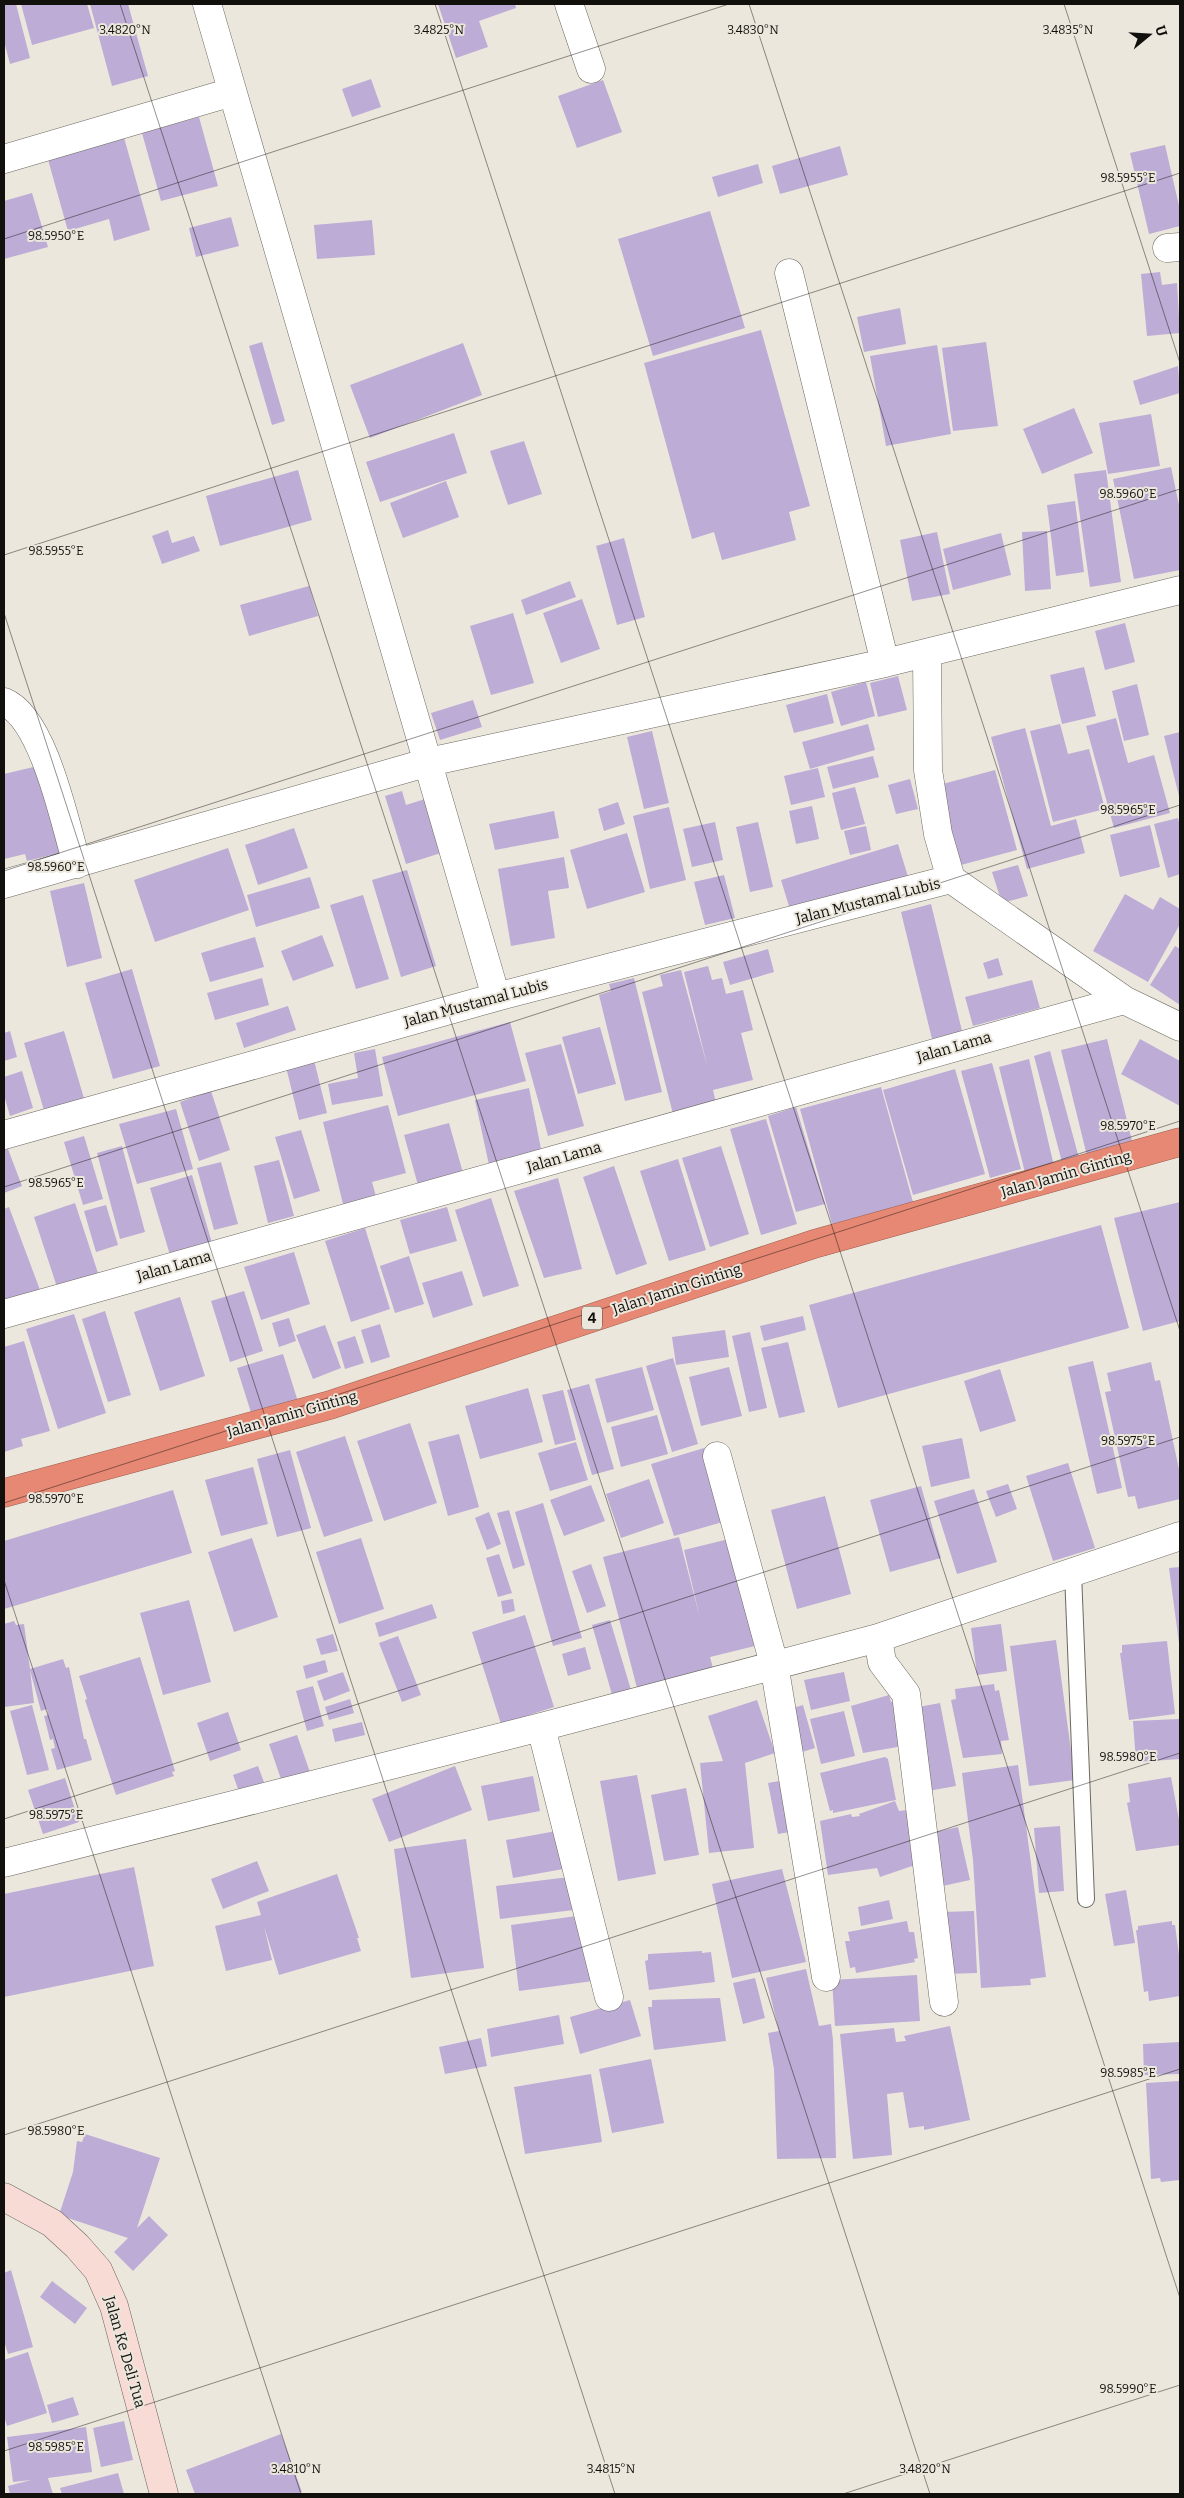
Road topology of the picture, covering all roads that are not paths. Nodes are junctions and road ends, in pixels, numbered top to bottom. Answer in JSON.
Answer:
{"nodes":[{"id":1,"x":207,"y":4,"type":"edge"},
{"id":2,"x":569,"y":4,"type":"edge"},
{"id":3,"x":591,"y":69,"type":"dead end"},
{"id":4,"x":232,"y":92,"type":"junction"},
{"id":5,"x":4,"y":160,"type":"edge"},
{"id":6,"x":790,"y":273,"type":"dead end"},
{"id":7,"x":1180,"y":590,"type":"edge"},
{"id":8,"x":927,"y":653,"type":"junction"},
{"id":9,"x":885,"y":663,"type":"junction"},
{"id":10,"x":4,"y":702,"type":"edge"},
{"id":11,"x":429,"y":762,"type":"junction"},
{"id":12,"x":77,"y":864,"type":"junction"},
{"id":13,"x":951,"y":879,"type":"junction"},
{"id":14,"x":4,"y":884,"type":"edge"},
{"id":15,"x":496,"y":997,"type":"junction"},
{"id":16,"x":1124,"y":1000,"type":"junction"},
{"id":17,"x":1180,"y":1027,"type":"edge"},
{"id":18,"x":4,"y":1135,"type":"edge"},
{"id":19,"x":1180,"y":1142,"type":"edge"},
{"id":20,"x":4,"y":1314,"type":"edge"},
{"id":21,"x":718,"y":1456,"type":"dead end"},
{"id":22,"x":4,"y":1492,"type":"edge"},
{"id":23,"x":1180,"y":1536,"type":"edge"},
{"id":24,"x":1073,"y":1573,"type":"junction"},
{"id":25,"x":878,"y":1638,"type":"junction"},
{"id":26,"x":774,"y":1664,"type":"junction"},
{"id":27,"x":541,"y":1727,"type":"junction"},
{"id":28,"x":4,"y":1863,"type":"edge"},
{"id":29,"x":1086,"y":1898,"type":"dead end"},
{"id":30,"x":826,"y":1976,"type":"dead end"},
{"id":31,"x":609,"y":1997,"type":"dead end"},
{"id":32,"x":944,"y":2002,"type":"dead end"},
{"id":33,"x":4,"y":2197,"type":"edge"},
{"id":34,"x":164,"y":2494,"type":"edge"}],
"edges":[{"from":1,"to":4,"type":"street"},
{"from":2,"to":3,"type":"street"},
{"from":4,"to":5,"type":"street"},
{"from":4,"to":11,"type":"street"},
{"from":6,"to":9,"type":"street"},
{"from":7,"to":8,"type":"street"},
{"from":8,"to":9,"type":"street"},
{"from":8,"to":13,"type":"street","name":"Jalan Mustamal Lubis"},
{"from":9,"to":11,"type":"street"},
{"from":10,"to":12,"type":"street"},
{"from":11,"to":12,"type":"street"},
{"from":11,"to":15,"type":"street"},
{"from":12,"to":14,"type":"street"},
{"from":13,"to":15,"type":"street","name":"Jalan Mustamal Lubis"},
{"from":13,"to":16,"type":"street","name":"Jalan Mustamal Lubis"},
{"from":15,"to":18,"type":"street","name":"Jalan Mustamal Lubis"},
{"from":16,"to":17,"type":"street","name":"Jalan Mustamal Lubis"},
{"from":16,"to":20,"type":"street","name":"Jalan Lama"},
{"from":19,"to":22,"type":"highway","name":"Jalan Jamin Ginting","number":"4"},
{"from":21,"to":26,"type":"street"},
{"from":23,"to":24,"type":"street"},
{"from":24,"to":25,"type":"street"},
{"from":24,"to":29,"type":"lane"},
{"from":25,"to":26,"type":"street"},
{"from":25,"to":32,"type":"street"},
{"from":26,"to":27,"type":"street"},
{"from":26,"to":30,"type":"street"},
{"from":27,"to":28,"type":"street"},
{"from":27,"to":31,"type":"street"},
{"from":33,"to":34,"type":"main road","name":"Jalan Ke Deli Tua"}]}
